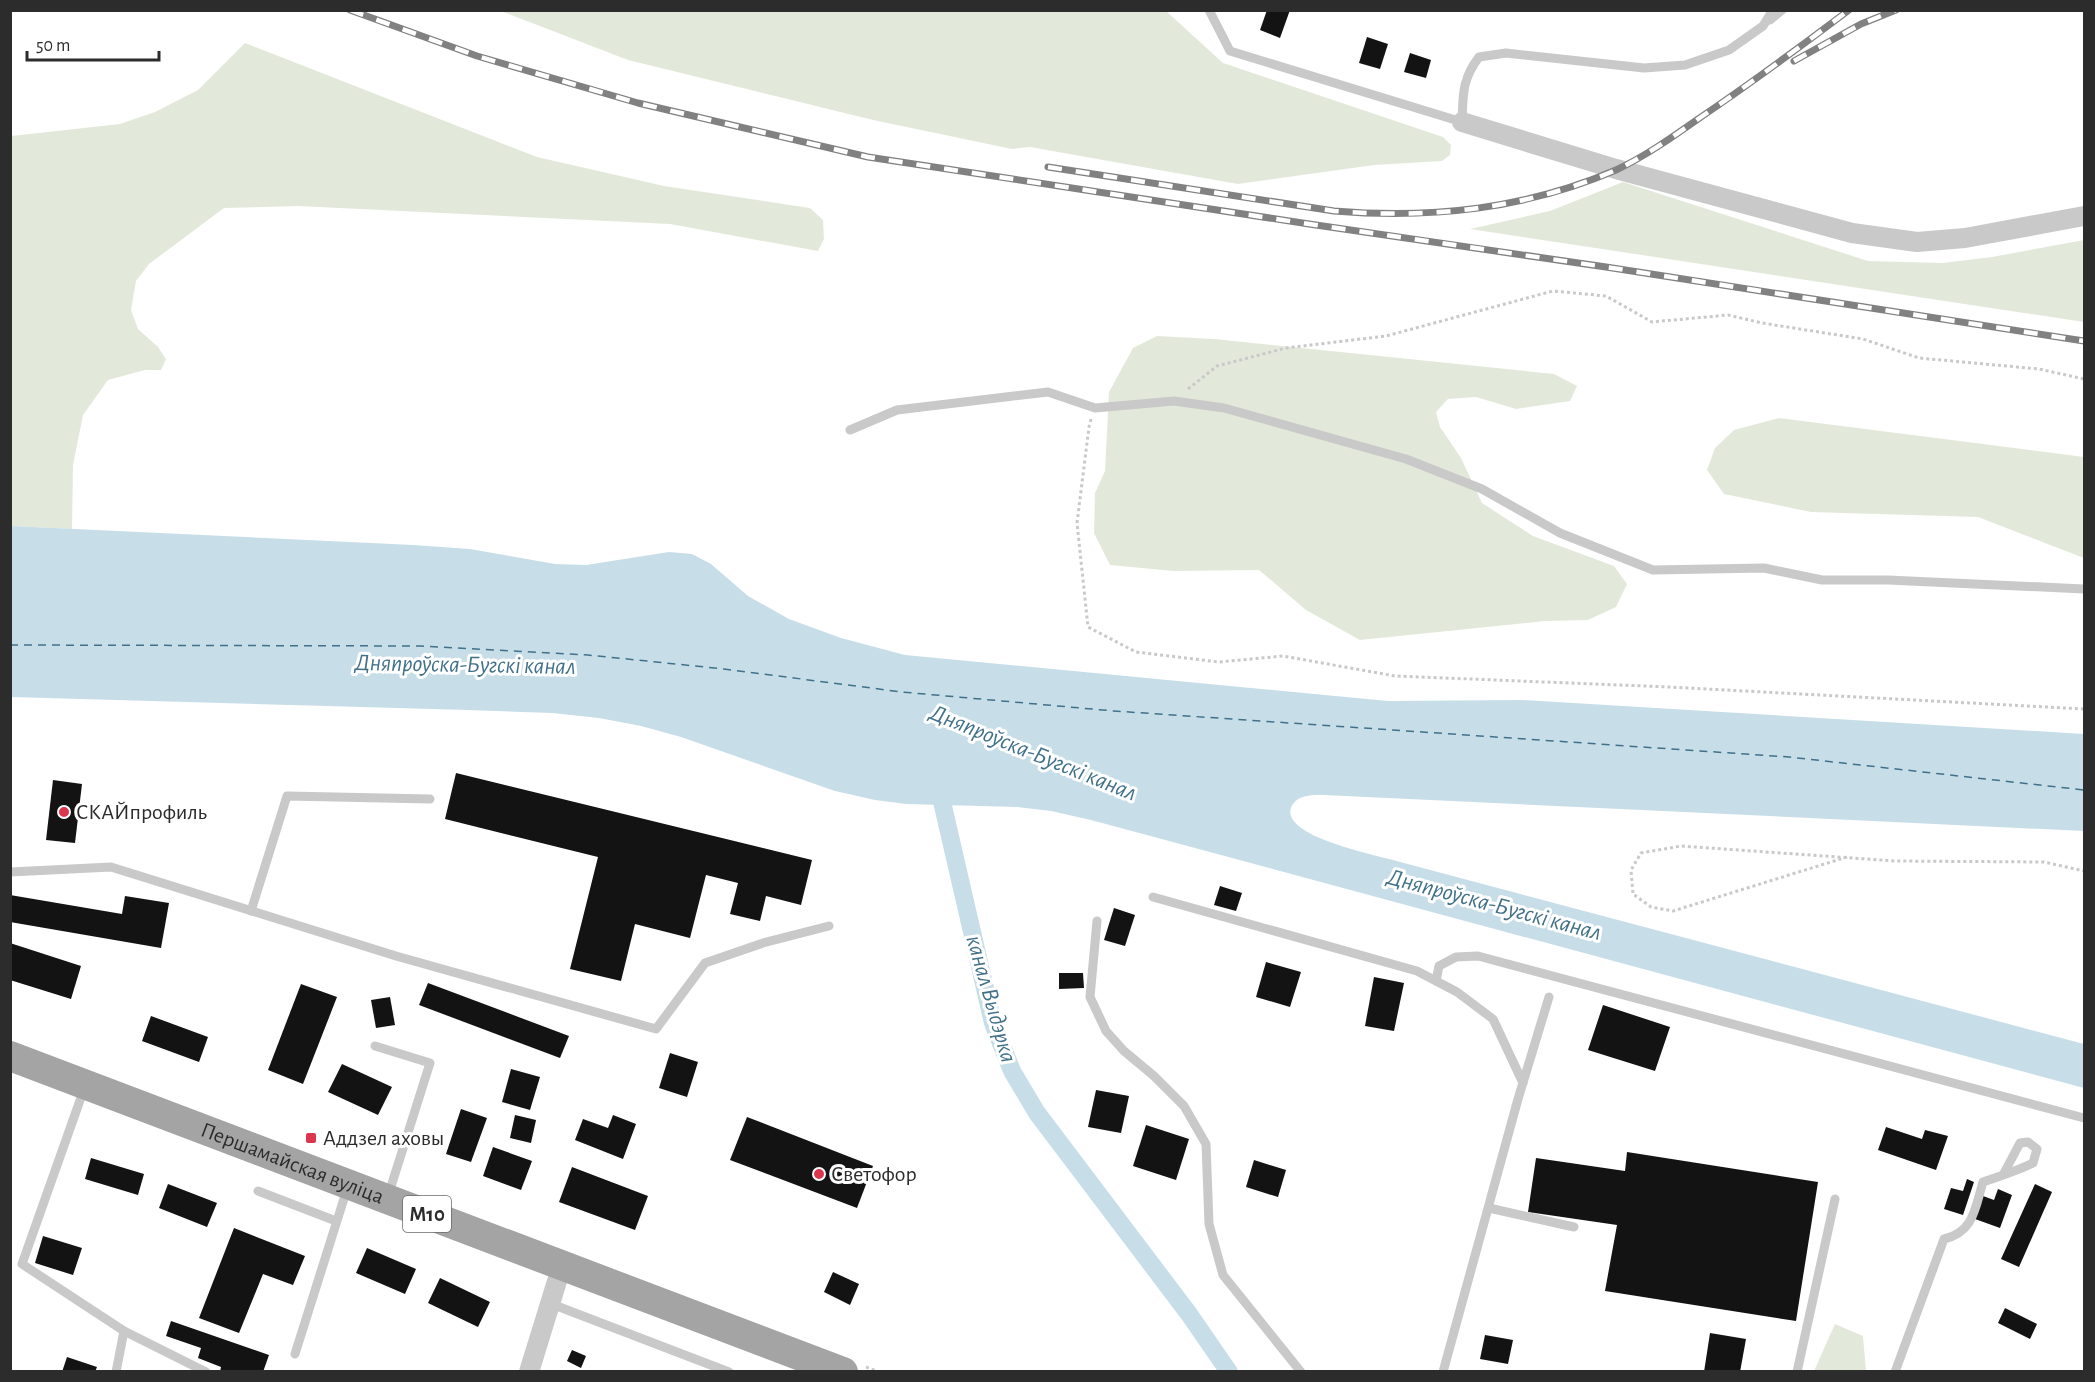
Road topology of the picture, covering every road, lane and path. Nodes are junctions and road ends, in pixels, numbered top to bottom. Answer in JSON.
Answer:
{"nodes":[{"id":1,"x":1209,"y":10,"type":"edge"},
{"id":2,"x":1773,"y":10,"type":"edge"},
{"id":3,"x":1782,"y":10,"type":"edge"},
{"id":4,"x":1763,"y":26,"type":"junction"},
{"id":5,"x":1462,"y":122,"type":"junction"},
{"id":6,"x":2085,"y":216,"type":"edge"},
{"id":7,"x":2085,"y":379,"type":"edge"},
{"id":8,"x":1174,"y":401,"type":"junction"},
{"id":9,"x":1095,"y":408,"type":"junction"},
{"id":10,"x":850,"y":430,"type":"dead end"},
{"id":11,"x":2085,"y":589,"type":"edge"},
{"id":12,"x":2085,"y":709,"type":"edge"},
{"id":13,"x":430,"y":799,"type":"dead end"},
{"id":14,"x":1847,"y":857,"type":"junction"},
{"id":15,"x":2085,"y":871,"type":"edge"},
{"id":16,"x":10,"y":872,"type":"edge"},
{"id":17,"x":1153,"y":897,"type":"dead end"},
{"id":18,"x":251,"y":911,"type":"junction"},
{"id":19,"x":1097,"y":921,"type":"dead end"},
{"id":20,"x":829,"y":926,"type":"dead end"},
{"id":21,"x":1436,"y":981,"type":"junction"},
{"id":22,"x":1549,"y":997,"type":"dead end"},
{"id":23,"x":375,"y":1046,"type":"dead end"},
{"id":24,"x":10,"y":1056,"type":"edge"},
{"id":25,"x":1523,"y":1083,"type":"junction"},
{"id":26,"x":85,"y":1084,"type":"junction"},
{"id":27,"x":2085,"y":1118,"type":"edge"},
{"id":28,"x":2003,"y":1175,"type":"dead end"},
{"id":29,"x":348,"y":1184,"type":"junction"},
{"id":30,"x":258,"y":1191,"type":"dead end"},
{"id":31,"x":387,"y":1199,"type":"junction"},
{"id":32,"x":1835,"y":1199,"type":"dead end"},
{"id":33,"x":1489,"y":1208,"type":"junction"},
{"id":34,"x":336,"y":1221,"type":"junction"},
{"id":35,"x":1574,"y":1227,"type":"dead end"},
{"id":36,"x":562,"y":1265,"type":"junction"},
{"id":37,"x":549,"y":1303,"type":"junction"},
{"id":38,"x":124,"y":1331,"type":"junction"},
{"id":39,"x":295,"y":1354,"type":"dead end"},
{"id":40,"x":116,"y":1371,"type":"edge"},
{"id":41,"x":207,"y":1371,"type":"edge"},
{"id":42,"x":529,"y":1371,"type":"edge"},
{"id":43,"x":729,"y":1371,"type":"edge"},
{"id":44,"x":843,"y":1371,"type":"edge"},
{"id":45,"x":1301,"y":1371,"type":"edge"},
{"id":46,"x":1443,"y":1371,"type":"edge"},
{"id":47,"x":1797,"y":1371,"type":"edge"},
{"id":48,"x":1895,"y":1371,"type":"edge"}],
"edges":[{"from":1,"to":5,"type":"lane"},
{"from":2,"to":4,"type":"lane"},
{"from":3,"to":4,"type":"lane"},
{"from":4,"to":5,"type":"lane"},
{"from":5,"to":6,"type":"street"},
{"from":7,"to":8,"type":"path"},
{"from":8,"to":9,"type":"lane"},
{"from":8,"to":11,"type":"lane"},
{"from":9,"to":10,"type":"lane"},
{"from":9,"to":12,"type":"path"},
{"from":13,"to":18,"type":"lane"},
{"from":14,"to":14,"type":"path"},
{"from":14,"to":15,"type":"path"},
{"from":16,"to":18,"type":"lane"},
{"from":17,"to":21,"type":"lane"},
{"from":18,"to":20,"type":"lane"},
{"from":19,"to":45,"type":"lane"},
{"from":21,"to":25,"type":"lane"},
{"from":21,"to":27,"type":"lane"},
{"from":22,"to":25,"type":"lane"},
{"from":23,"to":31,"type":"lane"},
{"from":24,"to":26,"type":"main road","name":"Першамайская вуліца","number":"М10"},
{"from":25,"to":33,"type":"lane"},
{"from":26,"to":29,"type":"main road","name":"Першамайская вуліца","number":"М10"},
{"from":26,"to":38,"type":"lane"},
{"from":28,"to":48,"type":"lane"},
{"from":29,"to":31,"type":"main road","name":"Першамайская вуліца","number":"М10"},
{"from":29,"to":34,"type":"lane"},
{"from":30,"to":34,"type":"lane"},
{"from":31,"to":36,"type":"main road","name":"Першамайская вуліца","number":"М10"},
{"from":32,"to":47,"type":"lane"},
{"from":33,"to":35,"type":"lane"},
{"from":33,"to":46,"type":"lane"},
{"from":34,"to":39,"type":"lane"},
{"from":36,"to":37,"type":"street"},
{"from":36,"to":44,"type":"main road","name":"Першамайская вуліца","number":"М10"},
{"from":37,"to":42,"type":"street"},
{"from":37,"to":43,"type":"lane"},
{"from":38,"to":40,"type":"lane"},
{"from":38,"to":41,"type":"lane"}]}
